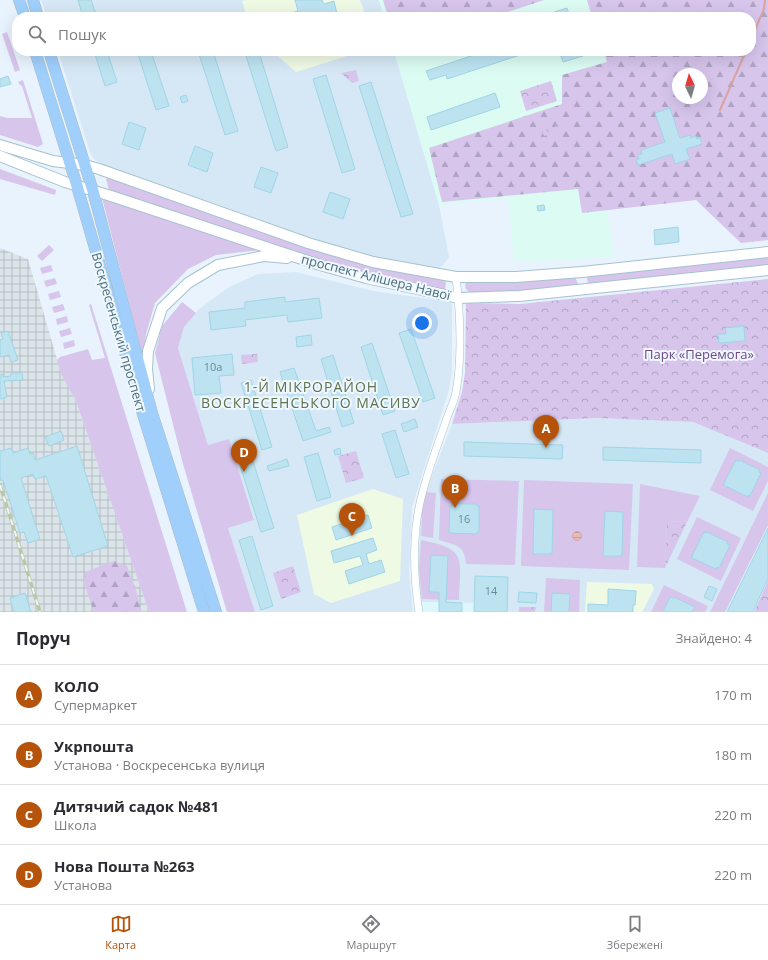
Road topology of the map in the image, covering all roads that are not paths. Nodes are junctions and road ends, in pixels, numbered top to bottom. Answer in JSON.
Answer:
{"nodes":[{"id":1,"x":19,"y":0,"type":"edge"},
{"id":2,"x":33,"y":0,"type":"edge"},
{"id":3,"x":23,"y":12,"type":"edge"},
{"id":4,"x":37,"y":12,"type":"edge"},
{"id":5,"x":37,"y":56,"type":"edge"},
{"id":6,"x":51,"y":56,"type":"edge"},
{"id":7,"x":0,"y":145,"type":"edge"},
{"id":8,"x":0,"y":156,"type":"edge"},
{"id":9,"x":70,"y":163,"type":"junction"},
{"id":10,"x":85,"y":165,"type":"junction"},
{"id":11,"x":77,"y":186,"type":"junction"},
{"id":12,"x":94,"y":191,"type":"junction"},
{"id":13,"x":768,"y":252,"type":"edge"},
{"id":14,"x":302,"y":259,"type":"junction"},
{"id":15,"x":374,"y":262,"type":"junction"},
{"id":16,"x":768,"y":270,"type":"edge"},
{"id":17,"x":582,"y":272,"type":"junction"},
{"id":18,"x":456,"y":277,"type":"junction"},
{"id":19,"x":366,"y":278,"type":"junction"},
{"id":20,"x":584,"y":289,"type":"junction"},
{"id":21,"x":458,"y":298,"type":"junction"},
{"id":22,"x":152,"y":413,"type":"junction"},
{"id":23,"x":204,"y":612,"type":"edge"},
{"id":24,"x":216,"y":612,"type":"edge"},
{"id":25,"x":419,"y":612,"type":"edge"}],
"edges":[{"from":1,"to":3,"type":"main road"},
{"from":2,"to":4,"type":"main road"},
{"from":5,"to":9,"type":"main road","name":"Воскресенський проспект"},
{"from":6,"to":10,"type":"main road","name":"Воскресенський проспект"},
{"from":7,"to":9,"type":"street","name":"проспект Алішера Навої"},
{"from":8,"to":11,"type":"street","name":"проспект Алішера Навої"},
{"from":9,"to":10,"type":"street","name":"проспект Алішера Навої"},
{"from":9,"to":11,"type":"main road","name":"Воскресенський проспект"},
{"from":10,"to":12,"type":"main road","name":"Воскресенський проспект"},
{"from":10,"to":15,"type":"street","name":"проспект Алішера Навої"},
{"from":11,"to":12,"type":"street","name":"проспект Алішера Навої"},
{"from":11,"to":23,"type":"main road","name":"Воскресенський проспект"},
{"from":12,"to":14,"type":"street","name":"проспект Алішера Навої"},
{"from":12,"to":22,"type":"main road","name":"Воскресенський проспект"},
{"from":13,"to":17,"type":"street","name":"проспект Алішера Навої"},
{"from":14,"to":19,"type":"street","name":"проспект Алішера Навої"},
{"from":14,"to":22,"type":"street"},
{"from":15,"to":18,"type":"street","name":"проспект Алішера Навої"},
{"from":15,"to":19,"type":"street"},
{"from":16,"to":20,"type":"street","name":"проспект Алішера Навої"},
{"from":17,"to":18,"type":"street","name":"проспект Алішера Навої"},
{"from":17,"to":20,"type":"street"},
{"from":18,"to":21,"type":"street"},
{"from":19,"to":21,"type":"street","name":"проспект Алішера Навої"},
{"from":20,"to":21,"type":"street","name":"проспект Алішера Навої"},
{"from":21,"to":25,"type":"street"},
{"from":22,"to":24,"type":"main road","name":"Воскресенський проспект"}]}
